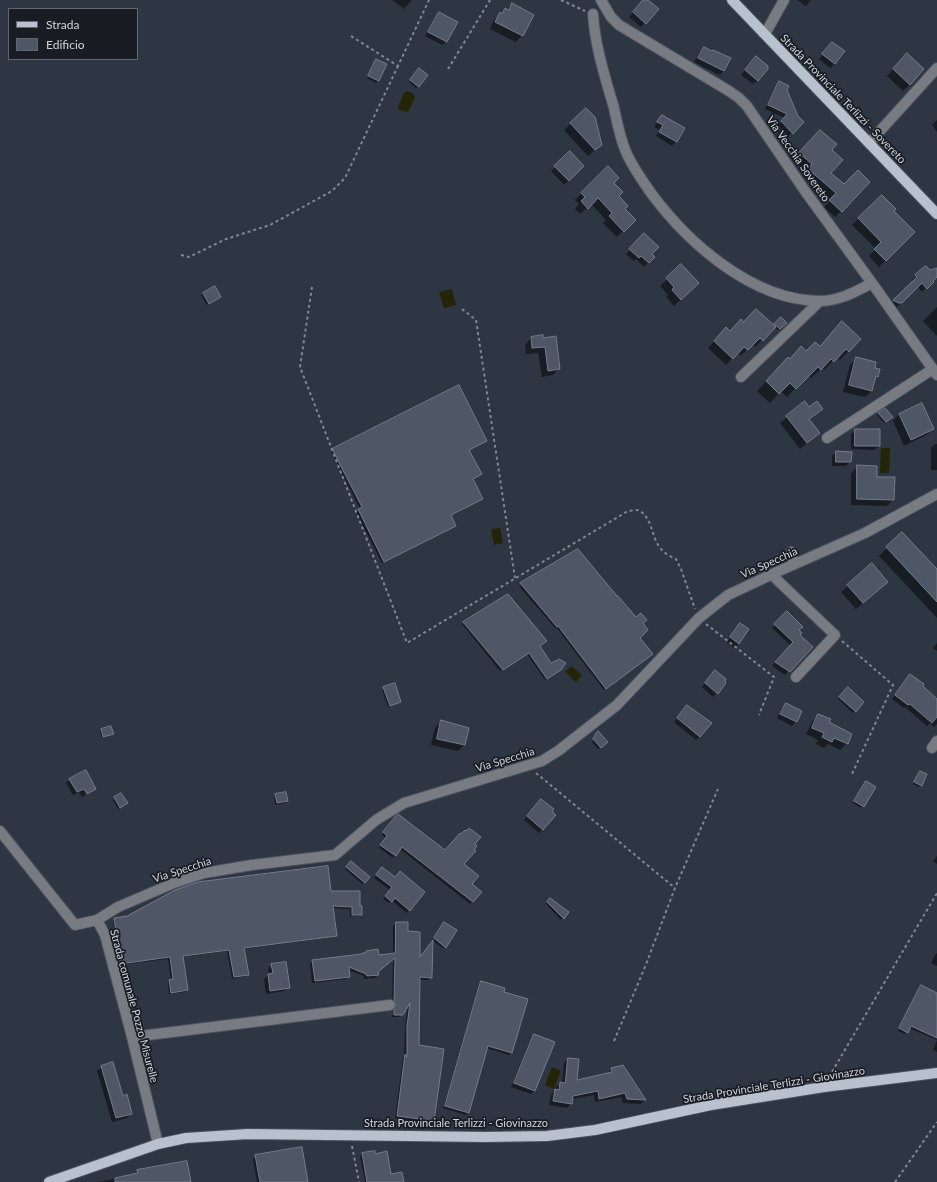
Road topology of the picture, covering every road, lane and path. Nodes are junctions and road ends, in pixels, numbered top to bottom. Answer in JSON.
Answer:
{"nodes":[{"id":1,"x":429,"y":0,"type":"edge"},
{"id":2,"x":490,"y":0,"type":"edge"},
{"id":3,"x":601,"y":0,"type":"edge"},
{"id":4,"x":732,"y":0,"type":"edge"},
{"id":5,"x":784,"y":0,"type":"edge"},
{"id":6,"x":592,"y":14,"type":"dead end"},
{"id":7,"x":765,"y":34,"type":"junction"},
{"id":8,"x":351,"y":36,"type":"dead end"},
{"id":9,"x":398,"y":66,"type":"junction"},
{"id":10,"x":937,"y":68,"type":"edge"},
{"id":11,"x":448,"y":69,"type":"dead end"},
{"id":12,"x":869,"y":143,"type":"junction"},
{"id":13,"x":937,"y":214,"type":"edge"},
{"id":14,"x":181,"y":255,"type":"dead end"},
{"id":15,"x":872,"y":283,"type":"junction"},
{"id":16,"x":312,"y":287,"type":"dead end"},
{"id":17,"x":820,"y":301,"type":"junction"},
{"id":18,"x":462,"y":310,"type":"dead end"},
{"id":19,"x":935,"y":372,"type":"edge"},
{"id":20,"x":742,"y":377,"type":"dead end"},
{"id":21,"x":827,"y":438,"type":"dead end"},
{"id":22,"x":937,"y":494,"type":"edge"},
{"id":23,"x":791,"y":552,"type":"dead end"},
{"id":24,"x":794,"y":564,"type":"junction"},
{"id":25,"x":772,"y":575,"type":"junction"},
{"id":26,"x":515,"y":578,"type":"junction"},
{"id":27,"x":699,"y":618,"type":"junction"},
{"id":28,"x":835,"y":636,"type":"junction"},
{"id":29,"x":796,"y":677,"type":"dead end"},
{"id":30,"x":759,"y":715,"type":"dead end"},
{"id":31,"x":528,"y":766,"type":"junction"},
{"id":32,"x":852,"y":774,"type":"dead end"},
{"id":33,"x":718,"y":789,"type":"dead end"},
{"id":34,"x":0,"y":831,"type":"edge"},
{"id":35,"x":676,"y":888,"type":"junction"},
{"id":36,"x":937,"y":893,"type":"edge"},
{"id":37,"x":97,"y":920,"type":"junction"},
{"id":38,"x":390,"y":1005,"type":"dead end"},
{"id":39,"x":132,"y":1037,"type":"junction"},
{"id":40,"x":614,"y":1041,"type":"dead end"},
{"id":41,"x":833,"y":1069,"type":"dead end"},
{"id":42,"x":937,"y":1073,"type":"edge"},
{"id":43,"x":937,"y":1122,"type":"edge"},
{"id":44,"x":350,"y":1135,"type":"junction"},
{"id":45,"x":158,"y":1144,"type":"junction"},
{"id":46,"x":49,"y":1182,"type":"edge"},
{"id":47,"x":359,"y":1182,"type":"edge"},
{"id":48,"x":895,"y":1182,"type":"edge"}],
"edges":[{"from":1,"to":9,"type":"path"},
{"from":2,"to":11,"type":"path"},
{"from":3,"to":15,"type":"street","name":"Via Vecchia Sovereto"},
{"from":4,"to":7,"type":"main road","name":"Strada Provinciale Terlizzi - Sovereto"},
{"from":5,"to":7,"type":"street"},
{"from":6,"to":17,"type":"street"},
{"from":7,"to":12,"type":"main road","name":"Strada Provinciale Terlizzi - Sovereto"},
{"from":8,"to":9,"type":"path"},
{"from":9,"to":14,"type":"path"},
{"from":10,"to":12,"type":"street"},
{"from":12,"to":13,"type":"main road","name":"Strada Provinciale Terlizzi - Sovereto"},
{"from":15,"to":17,"type":"street"},
{"from":15,"to":19,"type":"street","name":"Via Vecchia Sovereto"},
{"from":16,"to":26,"type":"path"},
{"from":17,"to":20,"type":"street"},
{"from":18,"to":26,"type":"path"},
{"from":19,"to":21,"type":"street"},
{"from":22,"to":24,"type":"street","name":"Via Specchia"},
{"from":23,"to":24,"type":"street"},
{"from":24,"to":25,"type":"street","name":"Via Specchia"},
{"from":25,"to":27,"type":"street","name":"Via Specchia"},
{"from":25,"to":28,"type":"street"},
{"from":26,"to":27,"type":"path"},
{"from":27,"to":30,"type":"path"},
{"from":27,"to":31,"type":"street","name":"Via Specchia"},
{"from":28,"to":29,"type":"street"},
{"from":28,"to":32,"type":"path"},
{"from":31,"to":35,"type":"path"},
{"from":31,"to":37,"type":"street","name":"Via Specchia"},
{"from":33,"to":35,"type":"path"},
{"from":34,"to":37,"type":"street","name":"Strada comunale Pozzo Misurelle"},
{"from":35,"to":40,"type":"path"},
{"from":36,"to":41,"type":"path"},
{"from":37,"to":39,"type":"street","name":"Strada comunale Pozzo Misurelle"},
{"from":38,"to":39,"type":"street"},
{"from":39,"to":45,"type":"street","name":"Strada comunale Pozzo Misurelle"},
{"from":42,"to":44,"type":"main road","name":"Strada Provinciale Terlizzi - Giovinazzo"},
{"from":43,"to":48,"type":"path"},
{"from":44,"to":45,"type":"main road","name":"Strada Provinciale Terlizzi - Giovinazzo"},
{"from":44,"to":47,"type":"path"},
{"from":45,"to":46,"type":"main road","name":"Strada Provinciale Terlizzi - Giovinazzo"}]}
